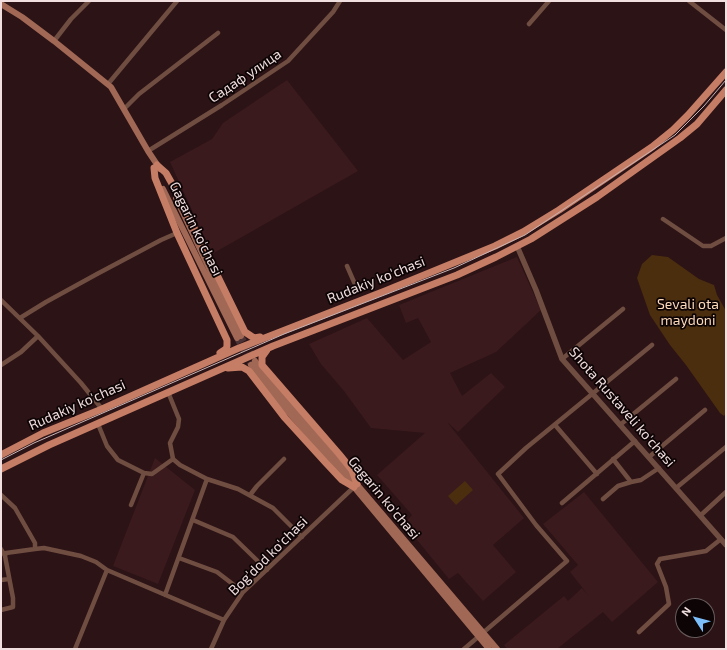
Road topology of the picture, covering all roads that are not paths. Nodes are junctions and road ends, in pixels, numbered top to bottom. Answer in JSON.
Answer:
{"nodes":[{"id":1,"x":89,"y":1,"type":"edge"},
{"id":2,"x":177,"y":1,"type":"edge"},
{"id":3,"x":340,"y":1,"type":"edge"},
{"id":4,"x":549,"y":1,"type":"edge"},
{"id":5,"x":689,"y":1,"type":"edge"},
{"id":6,"x":3,"y":3,"type":"edge"},
{"id":7,"x":528,"y":24,"type":"dead end"},
{"id":8,"x":726,"y":30,"type":"edge"},
{"id":9,"x":218,"y":33,"type":"dead end"},
{"id":10,"x":54,"y":41,"type":"junction"},
{"id":11,"x":726,"y":72,"type":"edge"},
{"id":12,"x":108,"y":84,"type":"junction"},
{"id":13,"x":726,"y":90,"type":"edge"},
{"id":14,"x":124,"y":109,"type":"junction"},
{"id":15,"x":148,"y":151,"type":"junction"},
{"id":16,"x":627,"y":164,"type":"junction"},
{"id":17,"x":156,"y":166,"type":"junction"},
{"id":18,"x":632,"y":173,"type":"junction"},
{"id":19,"x":663,"y":219,"type":"dead end"},
{"id":20,"x":177,"y":233,"type":"junction"},
{"id":21,"x":726,"y":238,"type":"edge"},
{"id":22,"x":517,"y":246,"type":"junction"},
{"id":23,"x":347,"y":266,"type":"dead end"},
{"id":24,"x":354,"y":282,"type":"tunnel mouth"},
{"id":25,"x":1,"y":300,"type":"edge"},
{"id":26,"x":339,"y":309,"type":"junction"},
{"id":27,"x":623,"y":309,"type":"dead end"},
{"id":28,"x":20,"y":318,"type":"junction"},
{"id":29,"x":343,"y":320,"type":"junction"},
{"id":30,"x":38,"y":336,"type":"junction"},
{"id":31,"x":270,"y":336,"type":"junction"},
{"id":32,"x":239,"y":337,"type":"tunnel mouth"},
{"id":33,"x":652,"y":345,"type":"dead end"},
{"id":34,"x":273,"y":346,"type":"junction"},
{"id":35,"x":562,"y":359,"type":"junction"},
{"id":36,"x":205,"y":362,"type":"junction"},
{"id":37,"x":253,"y":363,"type":"tunnel mouth"},
{"id":38,"x":1,"y":365,"type":"edge"},
{"id":39,"x":220,"y":369,"type":"junction"},
{"id":40,"x":185,"y":372,"type":"junction"},
{"id":41,"x":676,"y":379,"type":"dead end"},
{"id":42,"x":189,"y":382,"type":"junction"},
{"id":43,"x":168,"y":392,"type":"junction"},
{"id":44,"x":591,"y":394,"type":"junction"},
{"id":45,"x":102,"y":409,"type":"junction"},
{"id":46,"x":705,"y":410,"type":"dead end"},
{"id":47,"x":98,"y":424,"type":"junction"},
{"id":48,"x":620,"y":424,"type":"junction"},
{"id":49,"x":555,"y":425,"type":"junction"},
{"id":50,"x":635,"y":441,"type":"junction"},
{"id":51,"x":726,"y":447,"type":"edge"},
{"id":52,"x":1,"y":455,"type":"edge"},
{"id":53,"x":649,"y":457,"type":"junction"},
{"id":54,"x":172,"y":459,"type":"junction"},
{"id":55,"x":284,"y":459,"type":"dead end"},
{"id":56,"x":613,"y":459,"type":"junction"},
{"id":57,"x":659,"y":468,"type":"junction"},
{"id":58,"x":1,"y":469,"type":"edge"},
{"id":59,"x":144,"y":473,"type":"junction"},
{"id":60,"x":597,"y":474,"type":"junction"},
{"id":61,"x":208,"y":478,"type":"junction"},
{"id":62,"x":631,"y":482,"type":"junction"},
{"id":63,"x":355,"y":485,"type":"junction"},
{"id":64,"x":676,"y":488,"type":"junction"},
{"id":65,"x":726,"y":492,"type":"edge"},
{"id":66,"x":1,"y":495,"type":"edge"},
{"id":67,"x":250,"y":495,"type":"junction"},
{"id":68,"x":603,"y":499,"type":"dead end"},
{"id":69,"x":562,"y":503,"type":"dead end"},
{"id":70,"x":131,"y":505,"type":"dead end"},
{"id":71,"x":701,"y":515,"type":"junction"},
{"id":72,"x":193,"y":520,"type":"junction"},
{"id":73,"x":302,"y":537,"type":"junction"},
{"id":74,"x":721,"y":539,"type":"junction"},
{"id":75,"x":726,"y":545,"type":"edge"},
{"id":76,"x":1,"y":549,"type":"edge"},
{"id":77,"x":35,"y":549,"type":"junction"},
{"id":78,"x":5,"y":556,"type":"junction"},
{"id":79,"x":179,"y":558,"type":"junction"},
{"id":80,"x":107,"y":570,"type":"junction"},
{"id":81,"x":267,"y":570,"type":"junction"},
{"id":82,"x":9,"y":579,"type":"junction"},
{"id":83,"x":1,"y":580,"type":"edge"},
{"id":84,"x":243,"y":592,"type":"junction"},
{"id":85,"x":166,"y":595,"type":"junction"},
{"id":86,"x":1,"y":610,"type":"edge"},
{"id":87,"x":224,"y":620,"type":"junction"},
{"id":88,"x":639,"y":632,"type":"dead end"},
{"id":89,"x":481,"y":634,"type":"junction"},
{"id":90,"x":75,"y":649,"type":"edge"},
{"id":91,"x":211,"y":649,"type":"edge"},
{"id":92,"x":464,"y":649,"type":"edge"},
{"id":93,"x":489,"y":649,"type":"edge"},
{"id":94,"x":497,"y":649,"type":"edge"}],
"edges":[{"from":1,"to":10,"type":"street"},
{"from":2,"to":12,"type":"street"},
{"from":3,"to":15,"type":"street","name":"Садаф улица"},
{"from":4,"to":7,"type":"street"},
{"from":5,"to":8,"type":"street"},
{"from":6,"to":10,"type":"main road","name":"Gagarin ko'chasi"},
{"from":9,"to":14,"type":"street"},
{"from":10,"to":12,"type":"main road","name":"Gagarin ko'chasi"},
{"from":11,"to":16,"type":"main road","name":"Rudakiy ko'chasi"},
{"from":12,"to":14,"type":"main road","name":"Gagarin ko'chasi"},
{"from":13,"to":18,"type":"main road","name":"Rudakiy ko'chasi"},
{"from":14,"to":15,"type":"main road","name":"Gagarin ko'chasi"},
{"from":15,"to":17,"type":"main road","name":"Gagarin ko'chasi"},
{"from":16,"to":18,"type":"main road"},
{"from":16,"to":26,"type":"main road","name":"Rudakiy ko'chasi"},
{"from":17,"to":20,"type":"main road"},
{"from":17,"to":31,"type":"main road"},
{"from":17,"to":32,"type":"main road","name":"Gagarin ko'chasi"},
{"from":18,"to":22,"type":"main road","name":"Rudakiy ko'chasi"},
{"from":19,"to":21,"type":"street"},
{"from":20,"to":28,"type":"street"},
{"from":20,"to":36,"type":"main road"},
{"from":22,"to":29,"type":"main road","name":"Rudakiy ko'chasi"},
{"from":22,"to":35,"type":"street","name":"Shota Rustaveli ko'chasi"},
{"from":23,"to":24,"type":"street"},
{"from":25,"to":28,"type":"street"},
{"from":26,"to":29,"type":"main road"},
{"from":26,"to":31,"type":"main road","name":"Rudakiy ko'chasi"},
{"from":27,"to":35,"type":"street"},
{"from":28,"to":30,"type":"street"},
{"from":29,"to":34,"type":"main road","name":"Rudakiy ko'chasi"},
{"from":30,"to":38,"type":"street"},
{"from":30,"to":45,"type":"street"},
{"from":31,"to":36,"type":"main road","name":"Rudakiy ko'chasi"},
{"from":33,"to":44,"type":"street"},
{"from":34,"to":39,"type":"main road","name":"Rudakiy ko'chasi"},
{"from":34,"to":63,"type":"main road"},
{"from":35,"to":44,"type":"street","name":"Shota Rustaveli ko'chasi"},
{"from":36,"to":40,"type":"main road","name":"Rudakiy ko'chasi"},
{"from":37,"to":63,"type":"main road","name":"Gagarin ko'chasi"},
{"from":39,"to":42,"type":"main road","name":"Rudakiy ko'chasi"},
{"from":39,"to":63,"type":"main road"},
{"from":40,"to":42,"type":"main road"},
{"from":40,"to":45,"type":"main road","name":"Rudakiy ko'chasi"},
{"from":41,"to":48,"type":"street"},
{"from":42,"to":43,"type":"main road","name":"Rudakiy ko'chasi"},
{"from":43,"to":47,"type":"main road","name":"Rudakiy ko'chasi"},
{"from":43,"to":54,"type":"street"},
{"from":44,"to":48,"type":"street","name":"Shota Rustaveli ko'chasi"},
{"from":44,"to":49,"type":"street"},
{"from":45,"to":52,"type":"main road","name":"Rudakiy ko'chasi"},
{"from":46,"to":53,"type":"street"},
{"from":47,"to":58,"type":"main road","name":"Rudakiy ko'chasi"},
{"from":47,"to":59,"type":"street"},
{"from":48,"to":50,"type":"street","name":"Shota Rustaveli ko'chasi"},
{"from":49,"to":60,"type":"street"},
{"from":49,"to":89,"type":"street"},
{"from":50,"to":53,"type":"street","name":"Shota Rustaveli ko'chasi"},
{"from":50,"to":56,"type":"street"},
{"from":51,"to":64,"type":"street"},
{"from":53,"to":57,"type":"street","name":"Shota Rustaveli ko'chasi"},
{"from":54,"to":59,"type":"street"},
{"from":54,"to":61,"type":"street"},
{"from":55,"to":67,"type":"street"},
{"from":56,"to":60,"type":"street"},
{"from":56,"to":62,"type":"street"},
{"from":57,"to":62,"type":"street"},
{"from":57,"to":64,"type":"street","name":"Shota Rustaveli ko'chasi"},
{"from":59,"to":70,"type":"street"},
{"from":60,"to":69,"type":"street"},
{"from":61,"to":67,"type":"street"},
{"from":61,"to":72,"type":"street"},
{"from":62,"to":68,"type":"street"},
{"from":63,"to":73,"type":"street","name":"Bog'dod ko'chasi"},
{"from":63,"to":89,"type":"main road","name":"Gagarin ko'chasi"},
{"from":64,"to":71,"type":"street","name":"Shota Rustaveli ko'chasi"},
{"from":65,"to":71,"type":"street"},
{"from":66,"to":77,"type":"street"},
{"from":67,"to":73,"type":"street"},
{"from":71,"to":74,"type":"street","name":"Shota Rustaveli ko'chasi"},
{"from":72,"to":79,"type":"street"},
{"from":72,"to":81,"type":"street"},
{"from":73,"to":81,"type":"street","name":"Bog'dod ko'chasi"},
{"from":74,"to":75,"type":"street","name":"Shota Rustaveli ko'chasi"},
{"from":74,"to":88,"type":"street"},
{"from":76,"to":78,"type":"street"},
{"from":77,"to":78,"type":"street"},
{"from":77,"to":80,"type":"street"},
{"from":78,"to":82,"type":"street"},
{"from":79,"to":84,"type":"street"},
{"from":79,"to":85,"type":"street"},
{"from":80,"to":85,"type":"street"},
{"from":80,"to":90,"type":"street"},
{"from":81,"to":84,"type":"street","name":"Bog'dod ko'chasi"},
{"from":82,"to":83,"type":"street"},
{"from":82,"to":86,"type":"street"},
{"from":84,"to":87,"type":"street","name":"Bog'dod ko'chasi"},
{"from":85,"to":87,"type":"street"},
{"from":87,"to":91,"type":"street","name":"Bog'dod ko'chasi"},
{"from":89,"to":92,"type":"street"},
{"from":89,"to":93,"type":"main road","name":"Gagarin ko'chasi"},
{"from":89,"to":94,"type":"main road","name":"Gagarin ko'chasi"}]}
